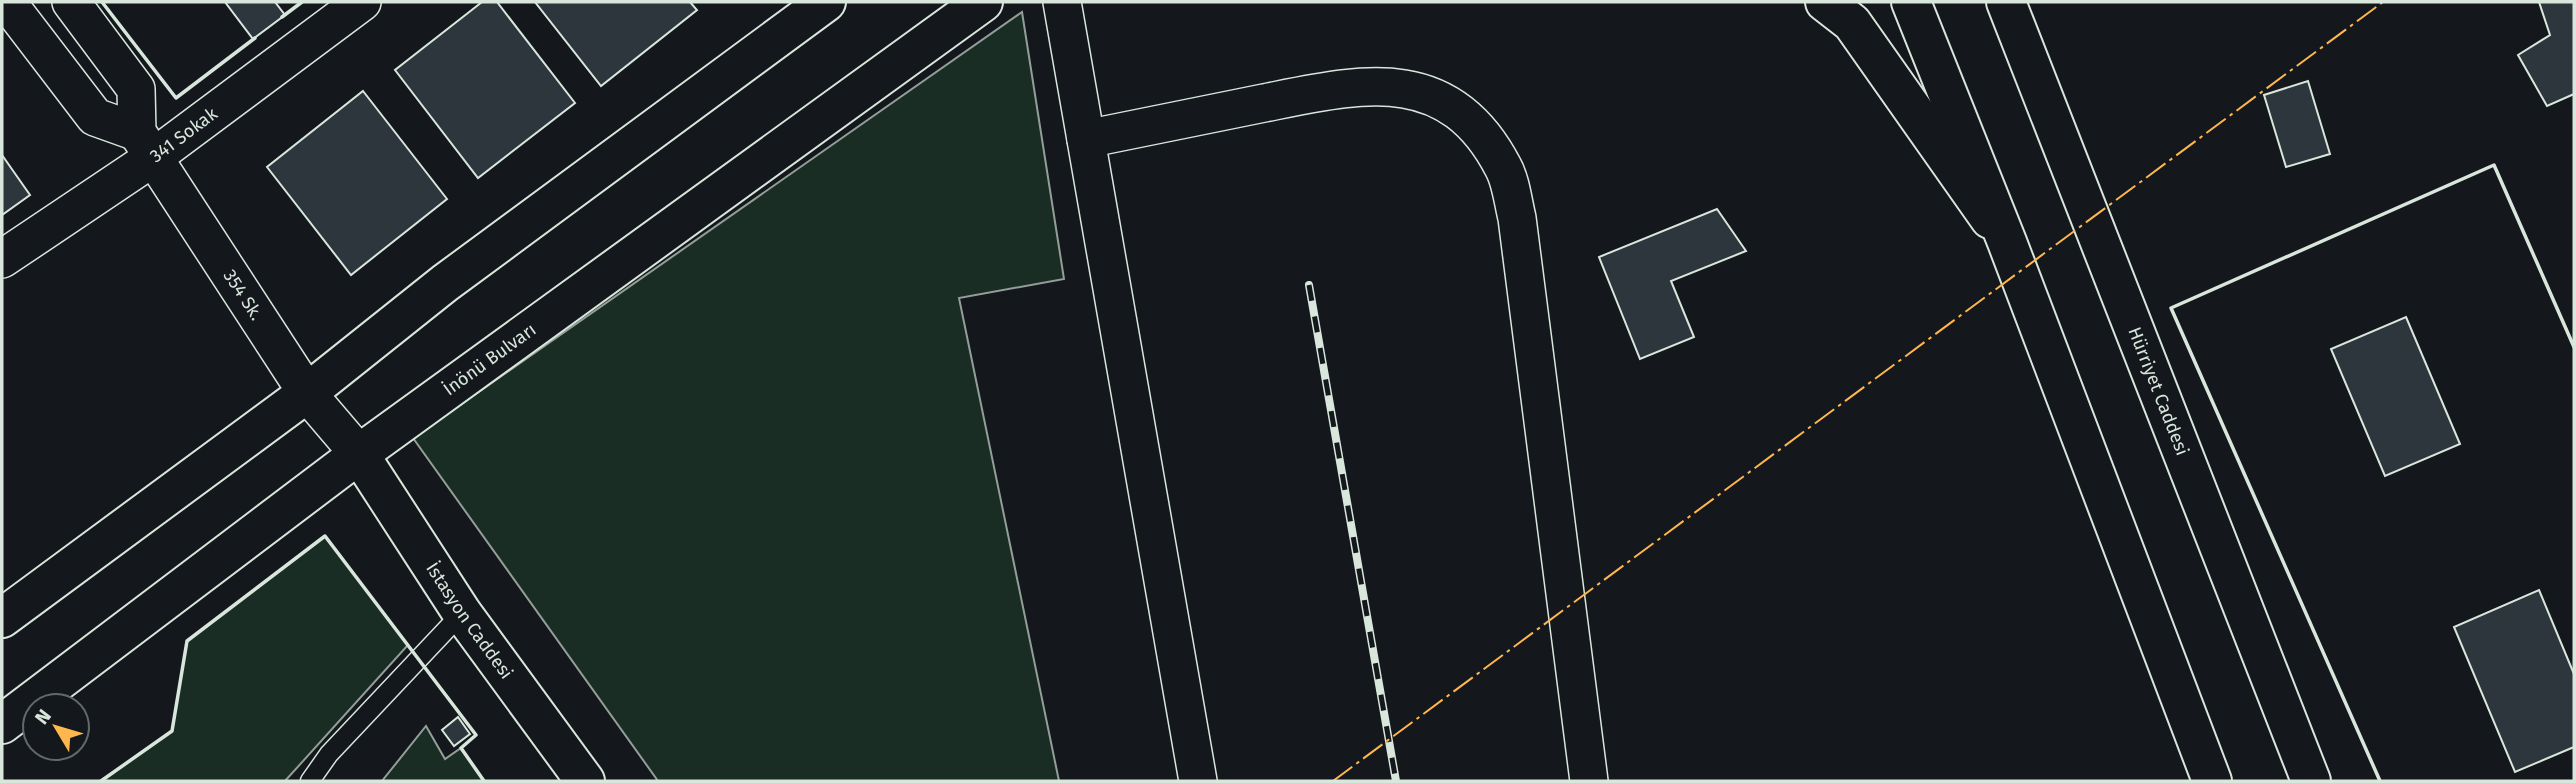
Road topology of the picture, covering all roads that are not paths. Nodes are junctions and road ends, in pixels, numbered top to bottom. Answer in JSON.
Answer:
{"nodes":[{"id":1,"x":7,"y":2,"type":"edge"},
{"id":2,"x":71,"y":2,"type":"edge"},
{"id":3,"x":362,"y":2,"type":"edge"},
{"id":4,"x":826,"y":2,"type":"edge"},
{"id":5,"x":983,"y":2,"type":"edge"},
{"id":6,"x":1062,"y":2,"type":"edge"},
{"id":7,"x":1825,"y":2,"type":"edge"},
{"id":8,"x":1911,"y":2,"type":"edge"},
{"id":9,"x":2006,"y":2,"type":"edge"},
{"id":10,"x":1086,"y":139,"type":"junction"},
{"id":11,"x":146,"y":145,"type":"junction"},
{"id":12,"x":2007,"y":242,"type":"junction"},
{"id":13,"x":2,"y":259,"type":"edge"},
{"id":14,"x":307,"y":393,"type":"junction"},
{"id":15,"x":359,"y":454,"type":"junction"},
{"id":16,"x":462,"y":613,"type":"junction"},
{"id":17,"x":2,"y":618,"type":"edge"},
{"id":18,"x":2,"y":724,"type":"edge"},
{"id":19,"x":310,"y":781,"type":"edge"},
{"id":20,"x":585,"y":781,"type":"edge"},
{"id":21,"x":1198,"y":781,"type":"edge"},
{"id":22,"x":1589,"y":781,"type":"edge"},
{"id":23,"x":2211,"y":781,"type":"edge"},
{"id":24,"x":2311,"y":781,"type":"edge"}],
"edges":[{"from":1,"to":11,"type":"street"},
{"from":2,"to":11,"type":"street"},
{"from":3,"to":11,"type":"street","name":"341 Sokak"},
{"from":4,"to":14,"type":"main road"},
{"from":5,"to":15,"type":"main road","name":"İnönü Bulvarı"},
{"from":6,"to":10,"type":"street"},
{"from":7,"to":12,"type":"main road"},
{"from":8,"to":12,"type":"main road"},
{"from":9,"to":24,"type":"main road","name":"Hürriyet Caddesi"},
{"from":10,"to":21,"type":"street"},
{"from":10,"to":22,"type":"street"},
{"from":11,"to":13,"type":"street","name":"341 Sokak"},
{"from":11,"to":14,"type":"street","name":"354 Sk."},
{"from":12,"to":23,"type":"main road"},
{"from":14,"to":15,"type":"street","name":"354 Sk."},
{"from":14,"to":17,"type":"main road"},
{"from":15,"to":16,"type":"main road","name":"İstasyon Caddesi"},
{"from":15,"to":18,"type":"main road","name":"İnönü Bulvarı"},
{"from":16,"to":19,"type":"lane"},
{"from":16,"to":20,"type":"main road","name":"İstasyon Caddesi"}]}
